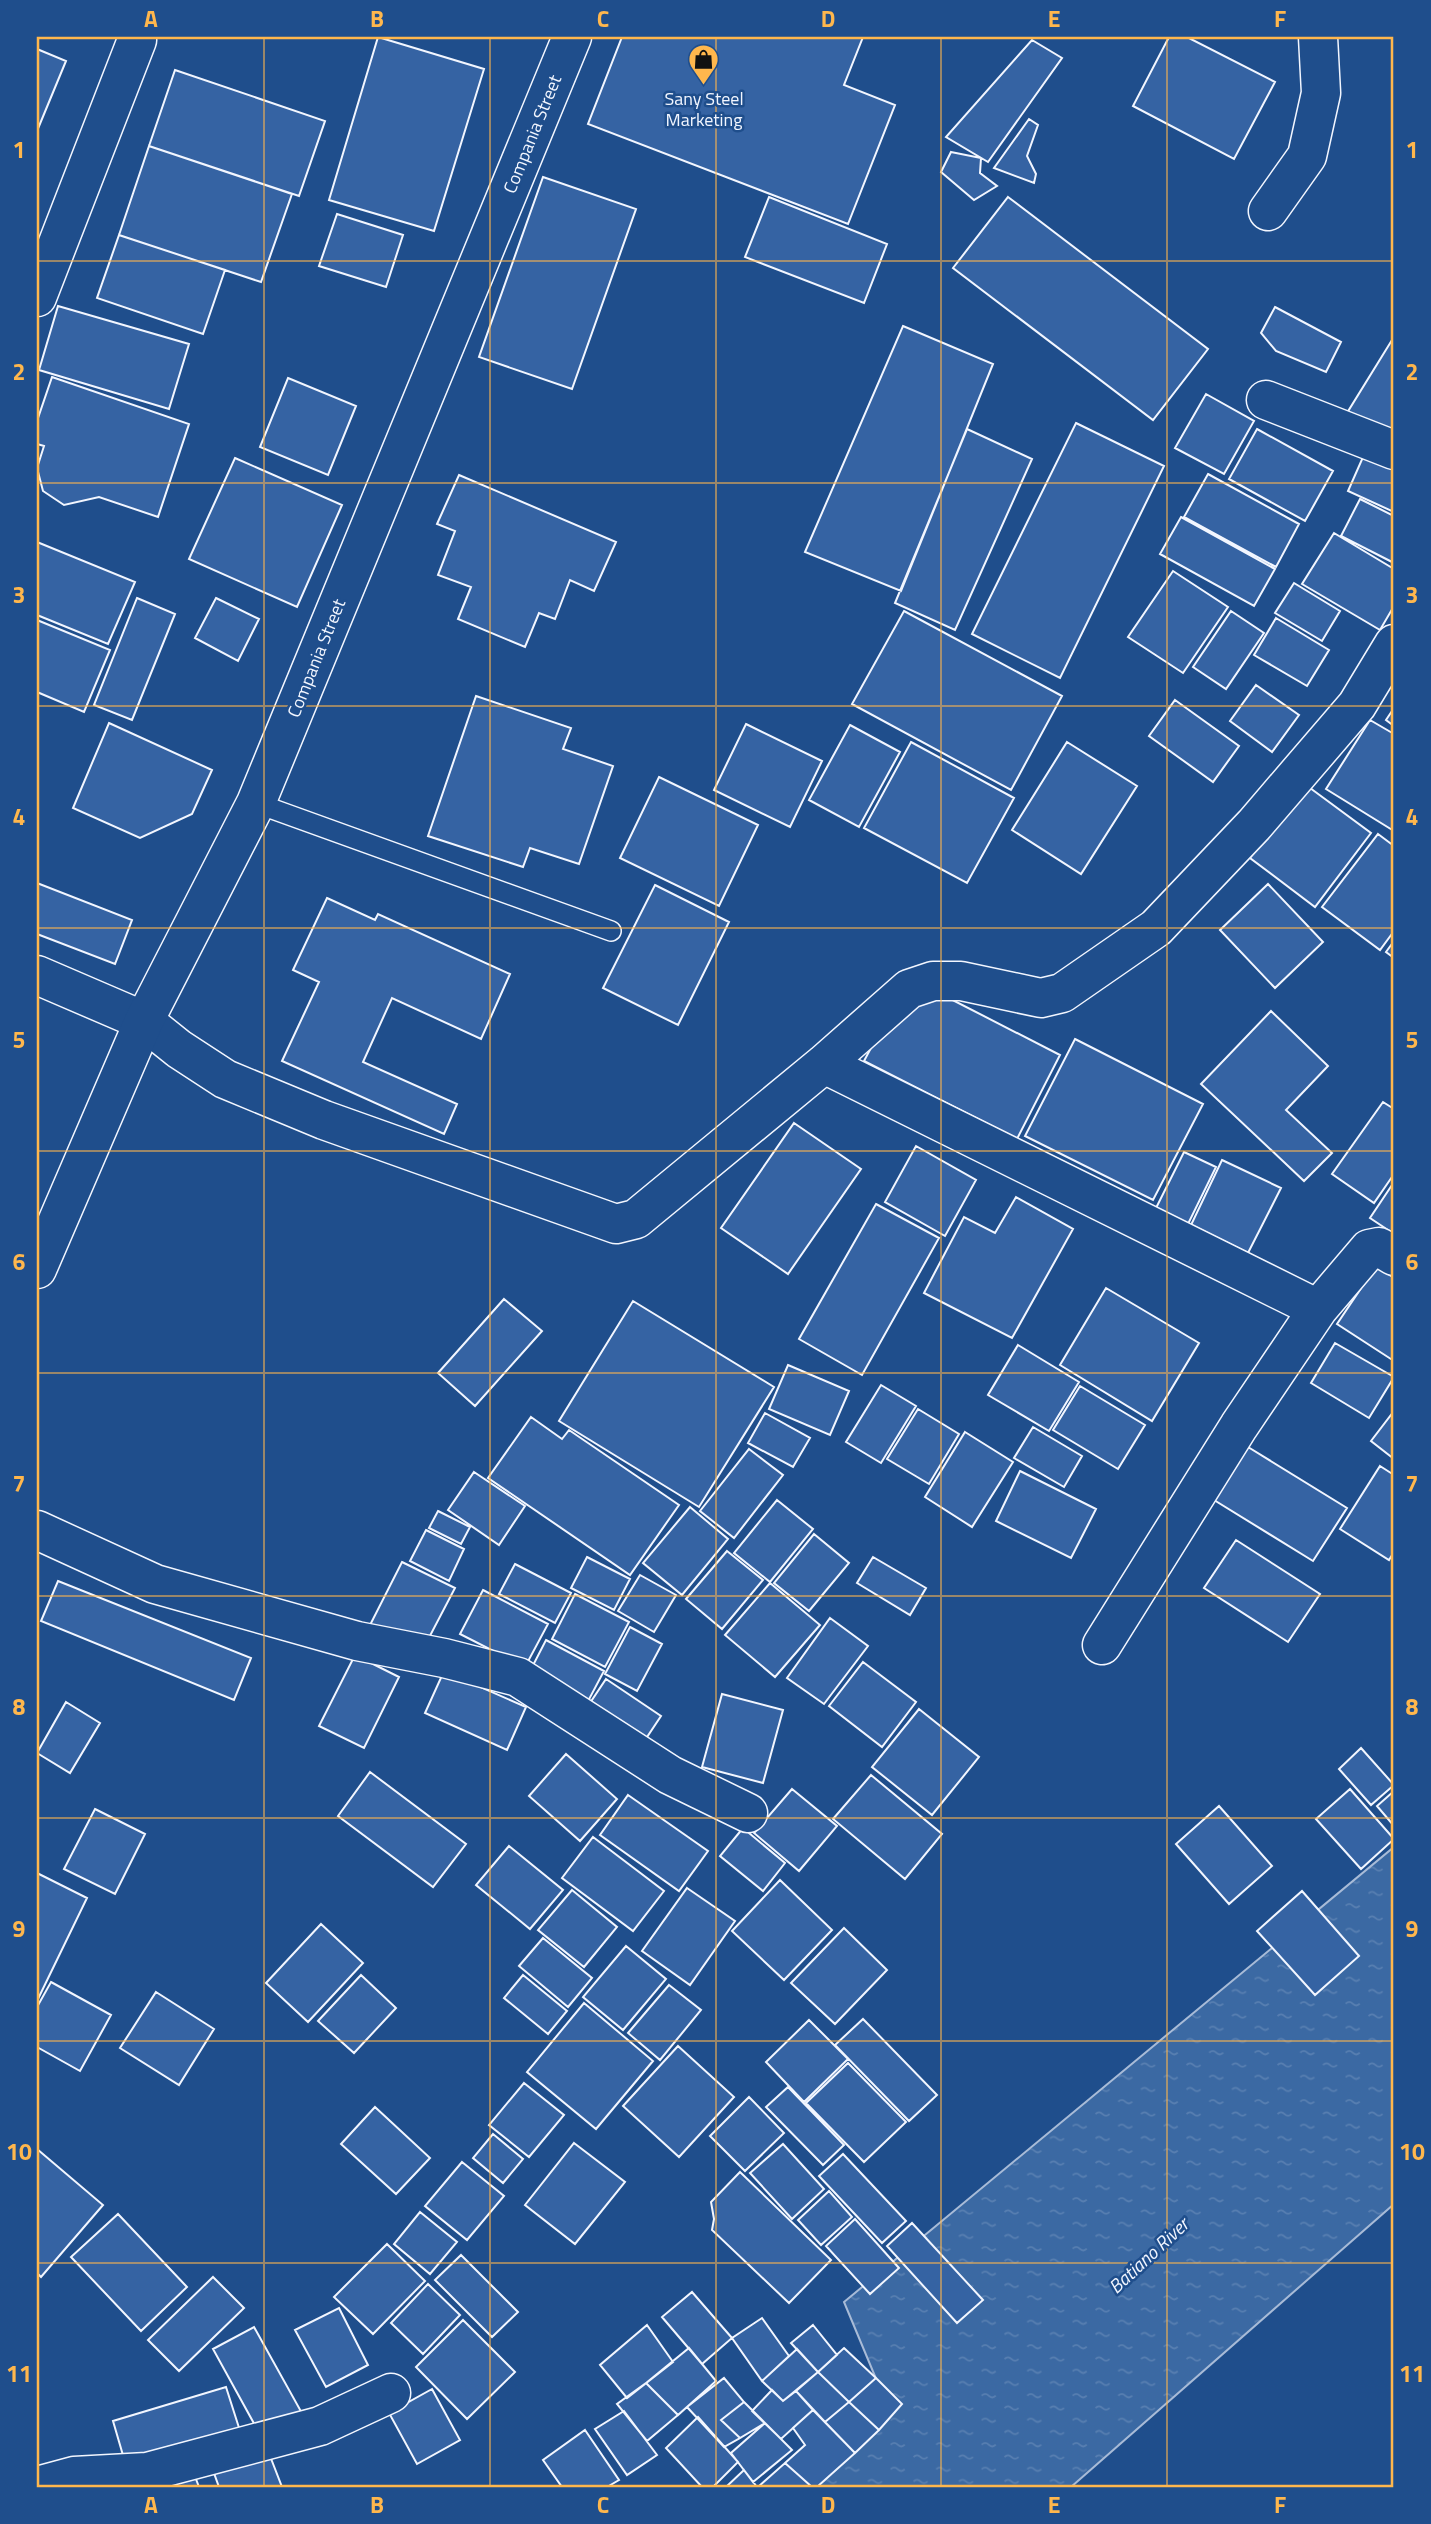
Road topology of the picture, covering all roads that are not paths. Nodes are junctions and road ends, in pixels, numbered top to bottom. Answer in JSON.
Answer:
{"nodes":[{"id":1,"x":136,"y":37,"type":"edge"},
{"id":2,"x":572,"y":37,"type":"edge"},
{"id":3,"x":1318,"y":37,"type":"edge"},
{"id":4,"x":1268,"y":211,"type":"dead end"},
{"id":5,"x":37,"y":297,"type":"edge"},
{"id":6,"x":1266,"y":400,"type":"dead end"},
{"id":7,"x":1394,"y":450,"type":"edge"},
{"id":8,"x":1394,"y":644,"type":"edge"},
{"id":9,"x":256,"y":803,"type":"junction"},
{"id":10,"x":611,"y":931,"type":"dead end"},
{"id":11,"x":37,"y":975,"type":"edge"},
{"id":12,"x":144,"y":1021,"type":"junction"},
{"id":13,"x":824,"y":1064,"type":"junction"},
{"id":14,"x":1394,"y":1256,"type":"edge"},
{"id":15,"x":37,"y":1269,"type":"edge"},
{"id":16,"x":1318,"y":1309,"type":"junction"},
{"id":17,"x":37,"y":1530,"type":"edge"},
{"id":18,"x":1102,"y":1645,"type":"dead end"},
{"id":19,"x":748,"y":1813,"type":"dead end"},
{"id":20,"x":391,"y":2393,"type":"dead end"},
{"id":21,"x":37,"y":2486,"type":"edge"}],
"edges":[{"from":1,"to":5,"type":"street"},
{"from":2,"to":9,"type":"street","name":"Compania Street"},
{"from":3,"to":4,"type":"street"},
{"from":6,"to":7,"type":"street"},
{"from":8,"to":13,"type":"street"},
{"from":9,"to":10,"type":"lane"},
{"from":9,"to":12,"type":"street","name":"Compania Street"},
{"from":11,"to":12,"type":"street"},
{"from":12,"to":13,"type":"street"},
{"from":12,"to":15,"type":"street","name":"Compania Street"},
{"from":13,"to":16,"type":"street"},
{"from":14,"to":16,"type":"street"},
{"from":16,"to":18,"type":"street"},
{"from":17,"to":19,"type":"street"},
{"from":20,"to":21,"type":"street"}]}
